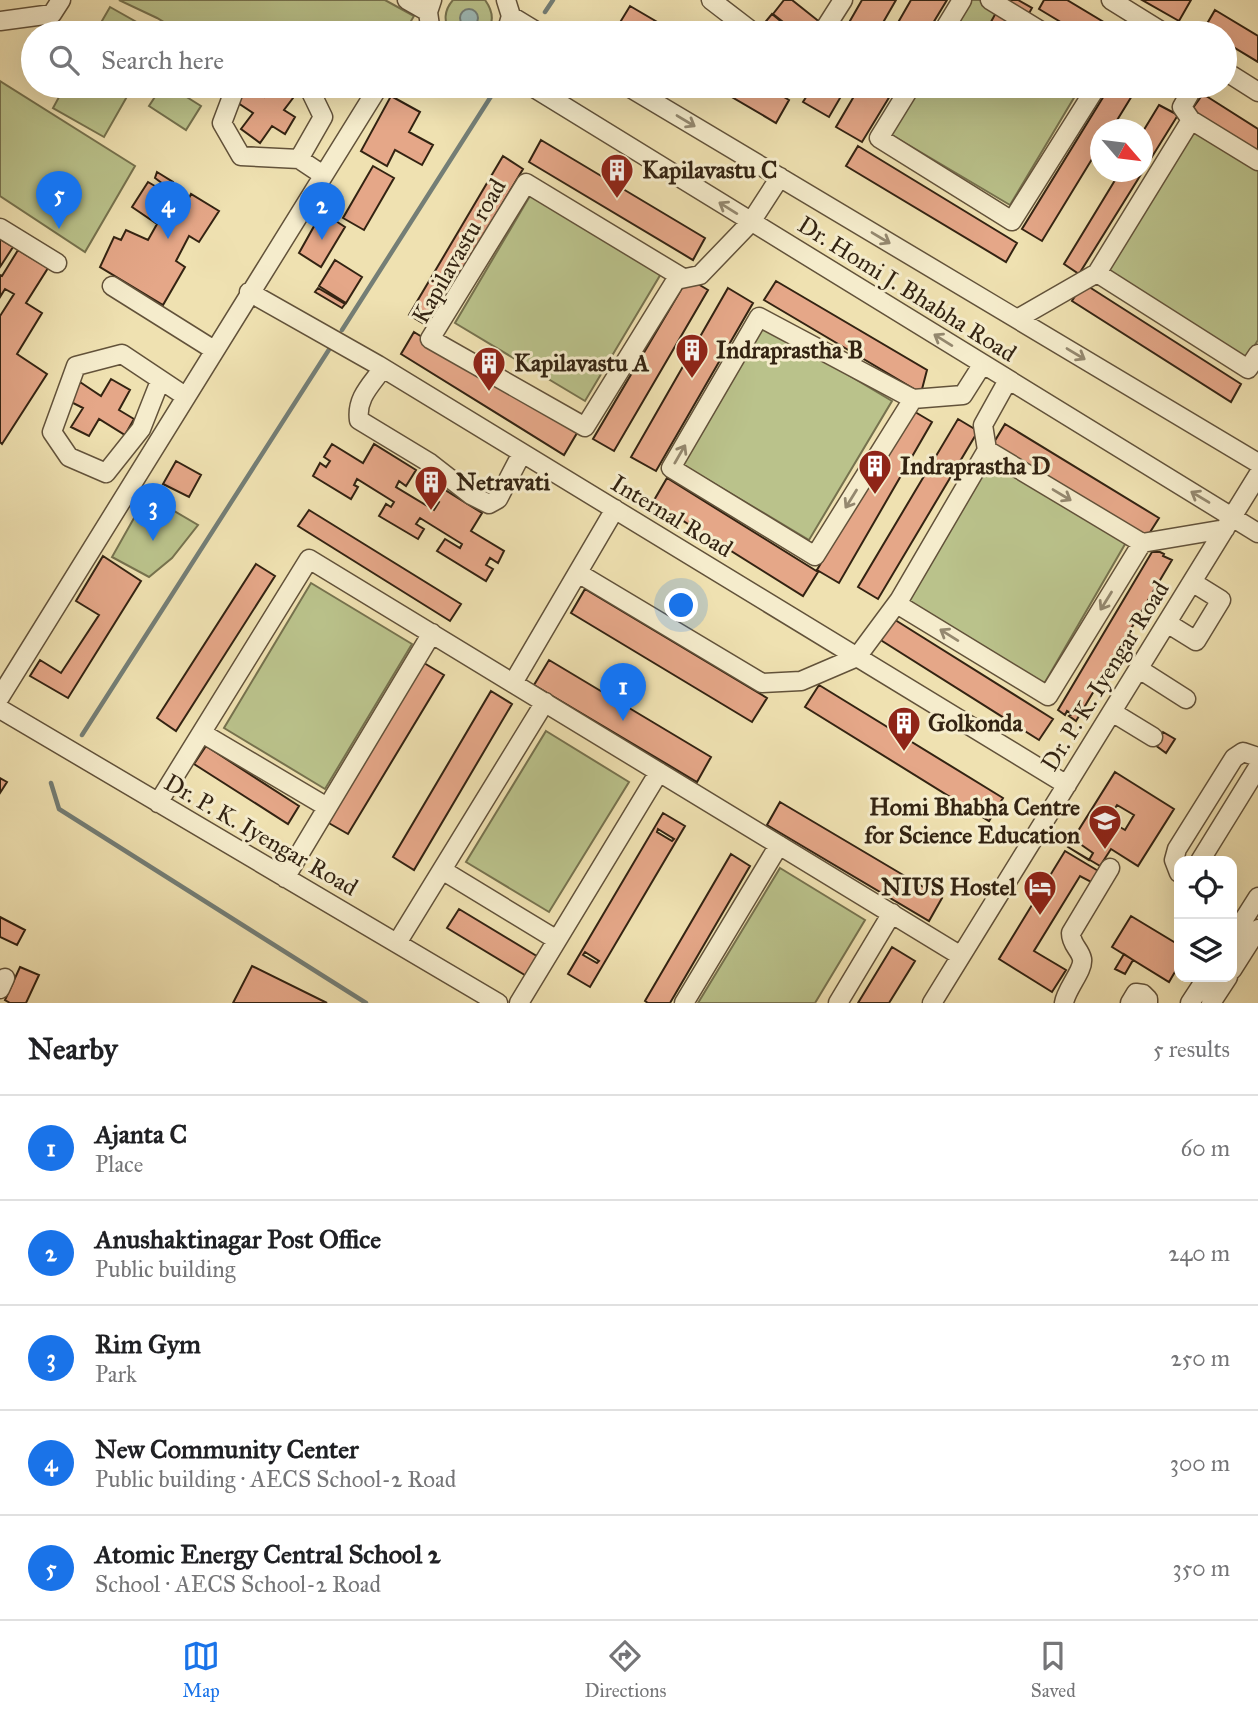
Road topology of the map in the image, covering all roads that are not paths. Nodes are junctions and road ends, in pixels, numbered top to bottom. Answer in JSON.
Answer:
{"nodes":[{"id":1,"x":61,"y":0,"type":"edge"},
{"id":2,"x":407,"y":0,"type":"edge"},
{"id":3,"x":711,"y":0,"type":"edge"},
{"id":4,"x":843,"y":0,"type":"edge"},
{"id":5,"x":962,"y":0,"type":"edge"},
{"id":6,"x":990,"y":0,"type":"edge"},
{"id":7,"x":1111,"y":0,"type":"edge"},
{"id":8,"x":0,"y":21,"type":"edge"},
{"id":9,"x":428,"y":21,"type":"edge"},
{"id":10,"x":738,"y":21,"type":"edge"},
{"id":11,"x":830,"y":21,"type":"edge"},
{"id":12,"x":949,"y":21,"type":"edge"},
{"id":13,"x":1024,"y":21,"type":"edge"},
{"id":14,"x":1145,"y":21,"type":"edge"},
{"id":15,"x":1237,"y":79,"type":"edge"},
{"id":16,"x":1258,"y":92,"type":"edge"},
{"id":17,"x":231,"y":98,"type":"edge"},
{"id":18,"x":314,"y":98,"type":"edge"},
{"id":19,"x":371,"y":98,"type":"edge"},
{"id":20,"x":550,"y":98,"type":"edge"},
{"id":21,"x":647,"y":98,"type":"edge"},
{"id":22,"x":904,"y":98,"type":"edge"},
{"id":23,"x":1089,"y":98,"type":"edge"},
{"id":24,"x":1187,"y":98,"type":"edge"},
{"id":25,"x":1191,"y":120,"type":"junction"},
{"id":26,"x":299,"y":159,"type":"junction"},
{"id":27,"x":1258,"y":161,"type":"edge"},
{"id":28,"x":323,"y":175,"type":"junction"},
{"id":29,"x":780,"y":177,"type":"junction"},
{"id":30,"x":751,"y":222,"type":"junction"},
{"id":31,"x":0,"y":228,"type":"edge"},
{"id":32,"x":57,"y":263,"type":"dead end"},
{"id":33,"x":1097,"y":273,"type":"junction"},
{"id":34,"x":683,"y":278,"type":"junction"},
{"id":35,"x":112,"y":286,"type":"dead end"},
{"id":36,"x":249,"y":292,"type":"junction"},
{"id":37,"x":1017,"y":319,"type":"junction"},
{"id":38,"x":214,"y":350,"type":"junction"},
{"id":39,"x":1258,"y":354,"type":"edge"},
{"id":40,"x":982,"y":365,"type":"junction"},
{"id":41,"x":383,"y":368,"type":"junction"},
{"id":42,"x":1008,"y":380,"type":"junction"},
{"id":43,"x":160,"y":381,"type":"junction"},
{"id":44,"x":185,"y":396,"type":"junction"},
{"id":45,"x":913,"y":399,"type":"junction"},
{"id":46,"x":987,"y":450,"type":"junction"},
{"id":47,"x":522,"y":453,"type":"junction"},
{"id":48,"x":1258,"y":463,"type":"edge"},
{"id":49,"x":1258,"y":475,"type":"edge"},
{"id":50,"x":615,"y":509,"type":"junction"},
{"id":51,"x":1229,"y":523,"type":"junction"},
{"id":52,"x":1258,"y":533,"type":"edge"},
{"id":53,"x":1142,"y":543,"type":"junction"},
{"id":54,"x":578,"y":573,"type":"junction"},
{"id":55,"x":1192,"y":582,"type":"junction"},
{"id":56,"x":900,"y":599,"type":"junction"},
{"id":57,"x":1167,"y":623,"type":"junction"},
{"id":58,"x":432,"y":633,"type":"junction"},
{"id":59,"x":857,"y":657,"type":"junction"},
{"id":60,"x":1139,"y":669,"type":"junction"},
{"id":61,"x":513,"y":683,"type":"junction"},
{"id":62,"x":0,"y":697,"type":"edge"},
{"id":63,"x":1186,"y":699,"type":"dead end"},
{"id":64,"x":545,"y":702,"type":"junction"},
{"id":65,"x":0,"y":709,"type":"edge"},
{"id":66,"x":1112,"y":712,"type":"junction"},
{"id":67,"x":202,"y":733,"type":"junction"},
{"id":68,"x":1153,"y":737,"type":"dead end"},
{"id":69,"x":1258,"y":757,"type":"edge"},
{"id":70,"x":1258,"y":767,"type":"edge"},
{"id":71,"x":659,"y":772,"type":"junction"},
{"id":72,"x":1067,"y":785,"type":"junction"},
{"id":73,"x":158,"y":803,"type":"junction"},
{"id":74,"x":327,"y":807,"type":"junction"},
{"id":75,"x":779,"y":845,"type":"junction"},
{"id":76,"x":1175,"y":856,"type":"edge"},
{"id":77,"x":1203,"y":856,"type":"edge"},
{"id":78,"x":1110,"y":868,"type":"dead end"},
{"id":79,"x":442,"y":870,"type":"junction"},
{"id":80,"x":285,"y":878,"type":"junction"},
{"id":81,"x":1258,"y":897,"type":"edge"},
{"id":82,"x":892,"y":914,"type":"junction"},
{"id":83,"x":1237,"y":930,"type":"edge"},
{"id":84,"x":1255,"y":933,"type":"edge"},
{"id":85,"x":1237,"y":937,"type":"edge"},
{"id":86,"x":557,"y":940,"type":"junction"},
{"id":87,"x":397,"y":943,"type":"junction"},
{"id":88,"x":961,"y":956,"type":"junction"},
{"id":89,"x":1237,"y":962,"type":"edge"},
{"id":90,"x":1204,"y":982,"type":"edge"},
{"id":91,"x":1224,"y":982,"type":"edge"},
{"id":92,"x":498,"y":1003,"type":"edge"},
{"id":93,"x":519,"y":1003,"type":"edge"},
{"id":94,"x":684,"y":1003,"type":"edge"},
{"id":95,"x":838,"y":1003,"type":"edge"},
{"id":96,"x":932,"y":1003,"type":"edge"},
{"id":97,"x":1064,"y":1003,"type":"edge"},
{"id":98,"x":1130,"y":1003,"type":"edge"},
{"id":99,"x":1148,"y":1003,"type":"edge"},
{"id":100,"x":1190,"y":1003,"type":"edge"},
{"id":101,"x":1211,"y":1003,"type":"edge"}],
"edges":[{"from":1,"to":8,"type":"street"},
{"from":2,"to":9,"type":"street"},
{"from":3,"to":10,"type":"street"},
{"from":4,"to":11,"type":"street"},
{"from":5,"to":12,"type":"street"},
{"from":6,"to":13,"type":"street"},
{"from":7,"to":14,"type":"street"},
{"from":15,"to":16,"type":"street"},
{"from":17,"to":26,"type":"street"},
{"from":18,"to":26,"type":"street"},
{"from":19,"to":28,"type":"street"},
{"from":30,"to":20,"type":"street","name":"Dr. Homi J. Bhabha Road","one_way":true},
{"from":21,"to":29,"type":"street","name":"Dr. Homi J. Bhabha Road","one_way":true},
{"from":22,"to":23,"type":"street"},
{"from":24,"to":25,"type":"street"},
{"from":25,"to":27,"type":"street"},
{"from":25,"to":33,"type":"street"},
{"from":26,"to":28,"type":"street"},
{"from":28,"to":36,"type":"street"},
{"from":29,"to":30,"type":"street","name":"Kapilavastu road"},
{"from":29,"to":37,"type":"street","name":"Dr. Homi J. Bhabha Road","one_way":true},
{"from":30,"to":34,"type":"street","name":"Kapilavastu road"},
{"from":40,"to":30,"type":"street","name":"Dr. Homi J. Bhabha Road","one_way":true},
{"from":31,"to":32,"type":"street"},
{"from":33,"to":37,"type":"street"},
{"from":33,"to":39,"type":"street"},
{"from":34,"to":34,"type":"street","name":"Kapilavastu road"},
{"from":35,"to":38,"type":"street"},
{"from":36,"to":38,"type":"street"},
{"from":36,"to":41,"type":"street","name":"Internal Road"},
{"from":37,"to":48,"type":"street","name":"Dr. Homi J. Bhabha Road","one_way":true},
{"from":38,"to":44,"type":"street"},
{"from":40,"to":42,"type":"street","name":"Dr. Homi J. Bhabha Road"},
{"from":40,"to":45,"type":"street"},
{"from":41,"to":47,"type":"street","name":"Internal Road"},
{"from":41,"to":47,"type":"street"},
{"from":42,"to":46,"type":"street"},
{"from":51,"to":42,"type":"street","name":"Dr. Homi J. Bhabha Road","one_way":true},
{"from":43,"to":43,"type":"street"},
{"from":43,"to":44,"type":"street"},
{"from":44,"to":62,"type":"street"},
{"from":45,"to":45,"type":"street","one_way":true},
{"from":46,"to":53,"type":"street","one_way":true},
{"from":46,"to":56,"type":"street"},
{"from":47,"to":50,"type":"street","name":"Internal Road"},
{"from":49,"to":51,"type":"street","name":"Dr. P. K. Iyengar Road"},
{"from":50,"to":54,"type":"street"},
{"from":50,"to":59,"type":"street","name":"Internal Road"},
{"from":51,"to":52,"type":"street","name":"Dr. Homi J. Bhabha Road"},
{"from":51,"to":53,"type":"street"},
{"from":51,"to":55,"type":"street","name":"Dr. P. K. Iyengar Road"},
{"from":53,"to":56,"type":"street","one_way":true},
{"from":54,"to":59,"type":"street"},
{"from":54,"to":61,"type":"street"},
{"from":55,"to":57,"type":"street","name":"Dr. P. K. Iyengar Road"},
{"from":55,"to":57,"type":"street"},
{"from":56,"to":59,"type":"street"},
{"from":57,"to":60,"type":"street","name":"Dr. P. K. Iyengar Road"},
{"from":58,"to":61,"type":"street"},
{"from":58,"to":67,"type":"street"},
{"from":58,"to":74,"type":"street"},
{"from":59,"to":72,"type":"street","name":"Internal Road"},
{"from":60,"to":63,"type":"street"},
{"from":60,"to":66,"type":"street","name":"Dr. P. K. Iyengar Road"},
{"from":61,"to":64,"type":"street"},
{"from":64,"to":71,"type":"street"},
{"from":64,"to":79,"type":"street"},
{"from":65,"to":73,"type":"street","name":"Dr. P. K. Iyengar Road"},
{"from":66,"to":68,"type":"street"},
{"from":66,"to":72,"type":"street","name":"Dr. P. K. Iyengar Road"},
{"from":67,"to":73,"type":"street"},
{"from":67,"to":74,"type":"street"},
{"from":69,"to":76,"type":"street"},
{"from":70,"to":77,"type":"street"},
{"from":71,"to":75,"type":"street"},
{"from":71,"to":86,"type":"street"},
{"from":72,"to":88,"type":"street","name":"Dr. P. K. Iyengar Road"},
{"from":73,"to":80,"type":"street","name":"Dr. P. K. Iyengar Road"},
{"from":74,"to":80,"type":"street"},
{"from":75,"to":82,"type":"street"},
{"from":75,"to":94,"type":"street"},
{"from":78,"to":97,"type":"street"},
{"from":79,"to":86,"type":"street"},
{"from":79,"to":87,"type":"street"},
{"from":80,"to":87,"type":"street","name":"Dr. P. K. Iyengar Road"},
{"from":81,"to":83,"type":"street"},
{"from":82,"to":88,"type":"street"},
{"from":82,"to":95,"type":"street"},
{"from":84,"to":85,"type":"street"},
{"from":84,"to":89,"type":"street"},
{"from":86,"to":93,"type":"street"},
{"from":87,"to":92,"type":"street","name":"Dr. P. K. Iyengar Road"},
{"from":88,"to":96,"type":"street","name":"Dr. P. K. Iyengar Road"},
{"from":90,"to":100,"type":"street"},
{"from":91,"to":101,"type":"street"},
{"from":98,"to":99,"type":"street"}]}
